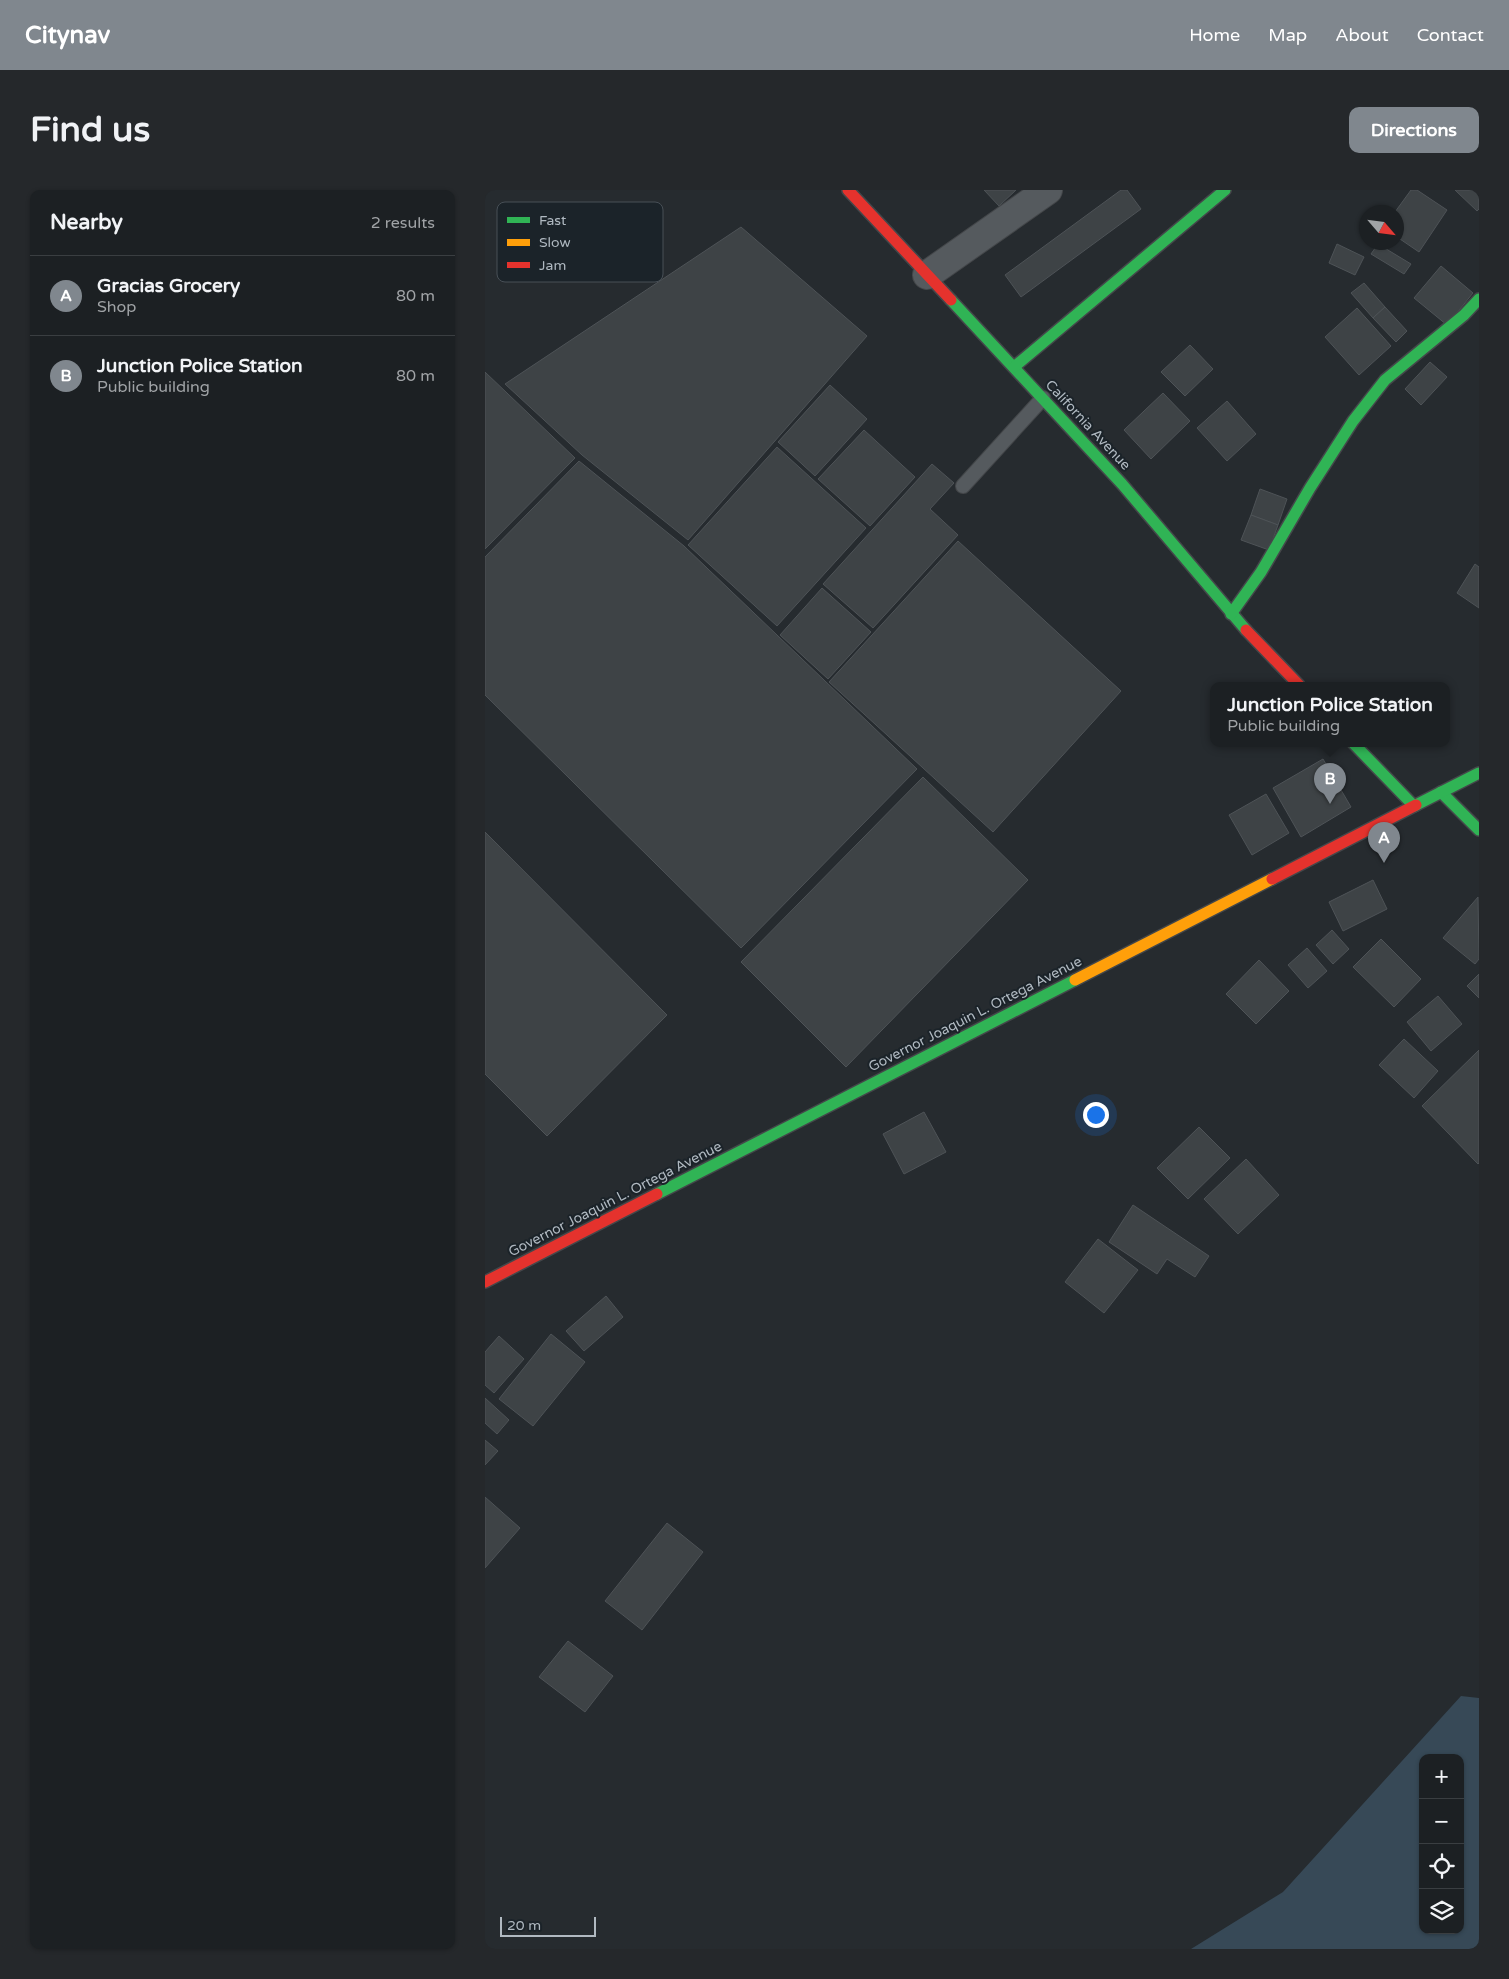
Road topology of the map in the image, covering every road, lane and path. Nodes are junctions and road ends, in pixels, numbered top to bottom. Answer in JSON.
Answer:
{"nodes":[{"id":1,"x":848,"y":190,"type":"edge"},
{"id":2,"x":1048,"y":190,"type":"edge"},
{"id":3,"x":1225,"y":190,"type":"edge"},
{"id":4,"x":927,"y":275,"type":"junction"},
{"id":5,"x":1479,"y":299,"type":"edge"},
{"id":6,"x":1014,"y":367,"type":"junction"},
{"id":7,"x":1043,"y":398,"type":"junction"},
{"id":8,"x":963,"y":486,"type":"dead end"},
{"id":9,"x":1231,"y":614,"type":"junction"},
{"id":10,"x":1296,"y":682,"type":"edge"},
{"id":11,"x":1357,"y":747,"type":"edge"},
{"id":12,"x":1479,"y":773,"type":"edge"},
{"id":13,"x":1441,"y":792,"type":"junction"},
{"id":14,"x":1414,"y":806,"type":"junction"},
{"id":15,"x":1479,"y":830,"type":"edge"},
{"id":16,"x":485,"y":1282,"type":"edge"}],
"edges":[{"from":1,"to":4,"type":"street","name":"California Avenue"},
{"from":2,"to":4,"type":"street"},
{"from":3,"to":6,"type":"street"},
{"from":4,"to":6,"type":"street","name":"California Avenue"},
{"from":5,"to":9,"type":"street"},
{"from":6,"to":7,"type":"street","name":"California Avenue"},
{"from":7,"to":8,"type":"lane"},
{"from":7,"to":9,"type":"street","name":"California Avenue"},
{"from":9,"to":10,"type":"street","name":"California Avenue"},
{"from":11,"to":14,"type":"street"},
{"from":12,"to":13,"type":"street","name":"Governor Joaquin L. Ortega Avenue"},
{"from":13,"to":14,"type":"street","name":"Governor Joaquin L. Ortega Avenue"},
{"from":13,"to":15,"type":"street"},
{"from":14,"to":16,"type":"street","name":"Governor Joaquin L. Ortega Avenue"}]}
